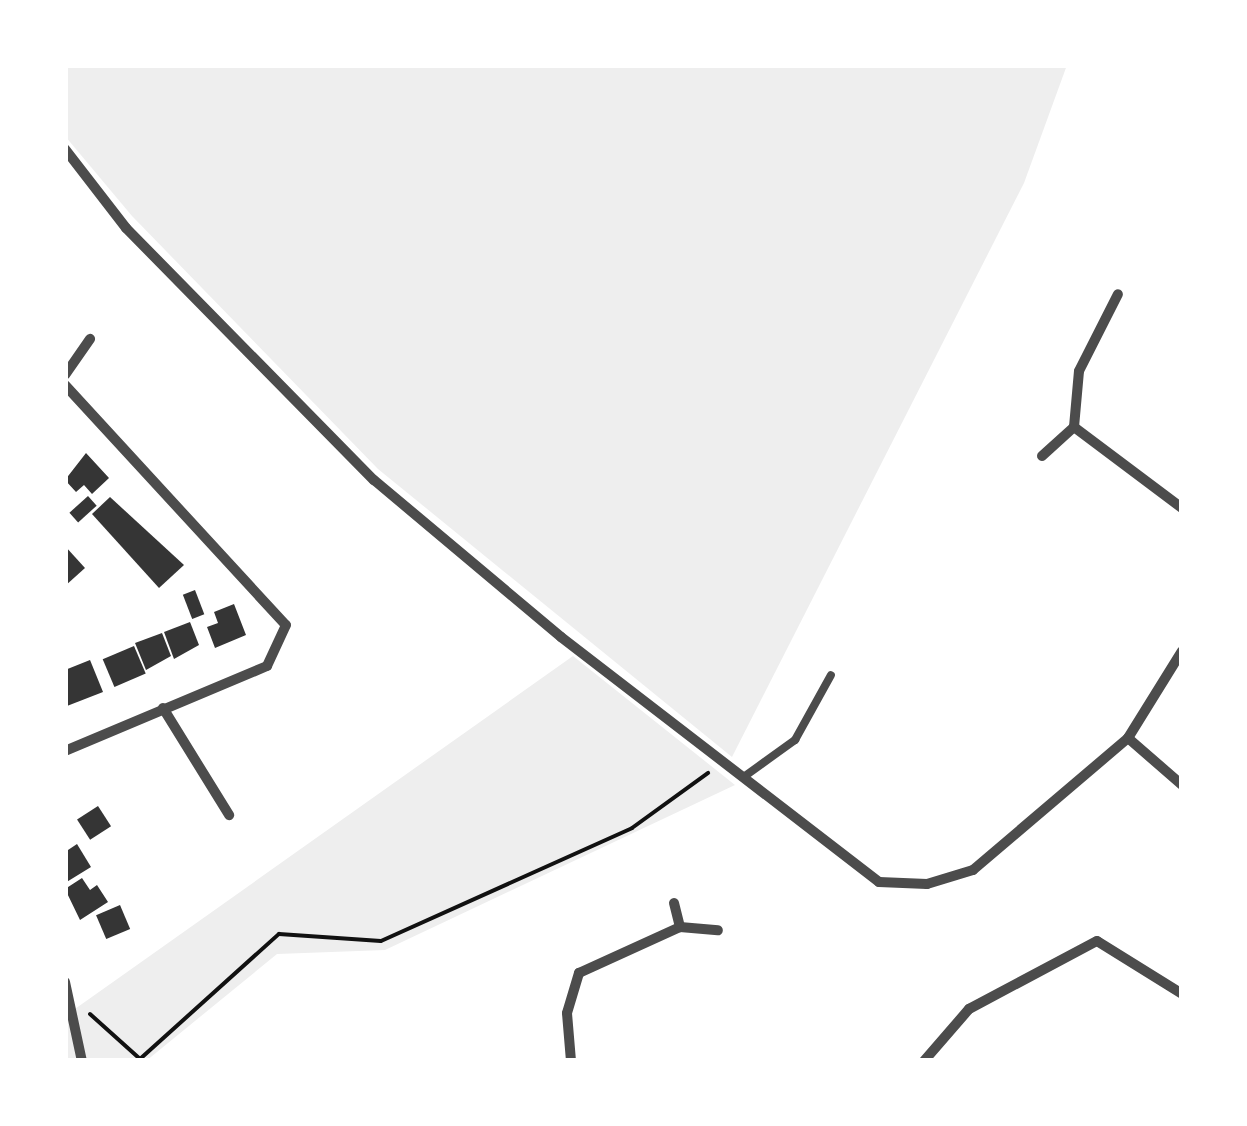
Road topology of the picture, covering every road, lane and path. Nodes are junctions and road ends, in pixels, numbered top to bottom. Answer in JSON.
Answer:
{"nodes":[{"id":1,"x":65,"y":148,"type":"edge"},
{"id":2,"x":1118,"y":294,"type":"dead end"},
{"id":3,"x":90,"y":339,"type":"dead end"},
{"id":4,"x":65,"y":375,"type":"edge"},
{"id":5,"x":65,"y":385,"type":"edge"},
{"id":6,"x":1074,"y":427,"type":"junction"},
{"id":7,"x":1042,"y":456,"type":"dead end"},
{"id":8,"x":1182,"y":508,"type":"edge"},
{"id":9,"x":1182,"y":651,"type":"edge"},
{"id":10,"x":830,"y":675,"type":"dead end"},
{"id":11,"x":163,"y":708,"type":"junction"},
{"id":12,"x":1128,"y":738,"type":"junction"},
{"id":13,"x":65,"y":750,"type":"edge"},
{"id":14,"x":724,"y":761,"type":"junction"},
{"id":15,"x":744,"y":776,"type":"junction"},
{"id":16,"x":1182,"y":786,"type":"edge"},
{"id":17,"x":230,"y":815,"type":"dead end"},
{"id":18,"x":674,"y":903,"type":"dead end"},
{"id":19,"x":680,"y":927,"type":"junction"},
{"id":20,"x":718,"y":930,"type":"dead end"},
{"id":21,"x":65,"y":982,"type":"edge"},
{"id":22,"x":1182,"y":994,"type":"edge"},
{"id":23,"x":84,"y":1009,"type":"dead end"},
{"id":24,"x":82,"y":1061,"type":"edge"},
{"id":25,"x":571,"y":1061,"type":"edge"},
{"id":26,"x":924,"y":1061,"type":"edge"}],
"edges":[{"from":1,"to":14,"type":"street"},
{"from":2,"to":6,"type":"street"},
{"from":3,"to":4,"type":"street"},
{"from":5,"to":11,"type":"street"},
{"from":6,"to":7,"type":"street"},
{"from":6,"to":8,"type":"street"},
{"from":9,"to":12,"type":"street"},
{"from":10,"to":15,"type":"lane"},
{"from":11,"to":13,"type":"street"},
{"from":11,"to":17,"type":"street"},
{"from":12,"to":15,"type":"street"},
{"from":12,"to":16,"type":"street"},
{"from":14,"to":15,"type":"street"},
{"from":14,"to":23,"type":"path"},
{"from":18,"to":19,"type":"street"},
{"from":19,"to":20,"type":"street"},
{"from":19,"to":25,"type":"street"},
{"from":21,"to":24,"type":"street"},
{"from":22,"to":26,"type":"street"}]}
